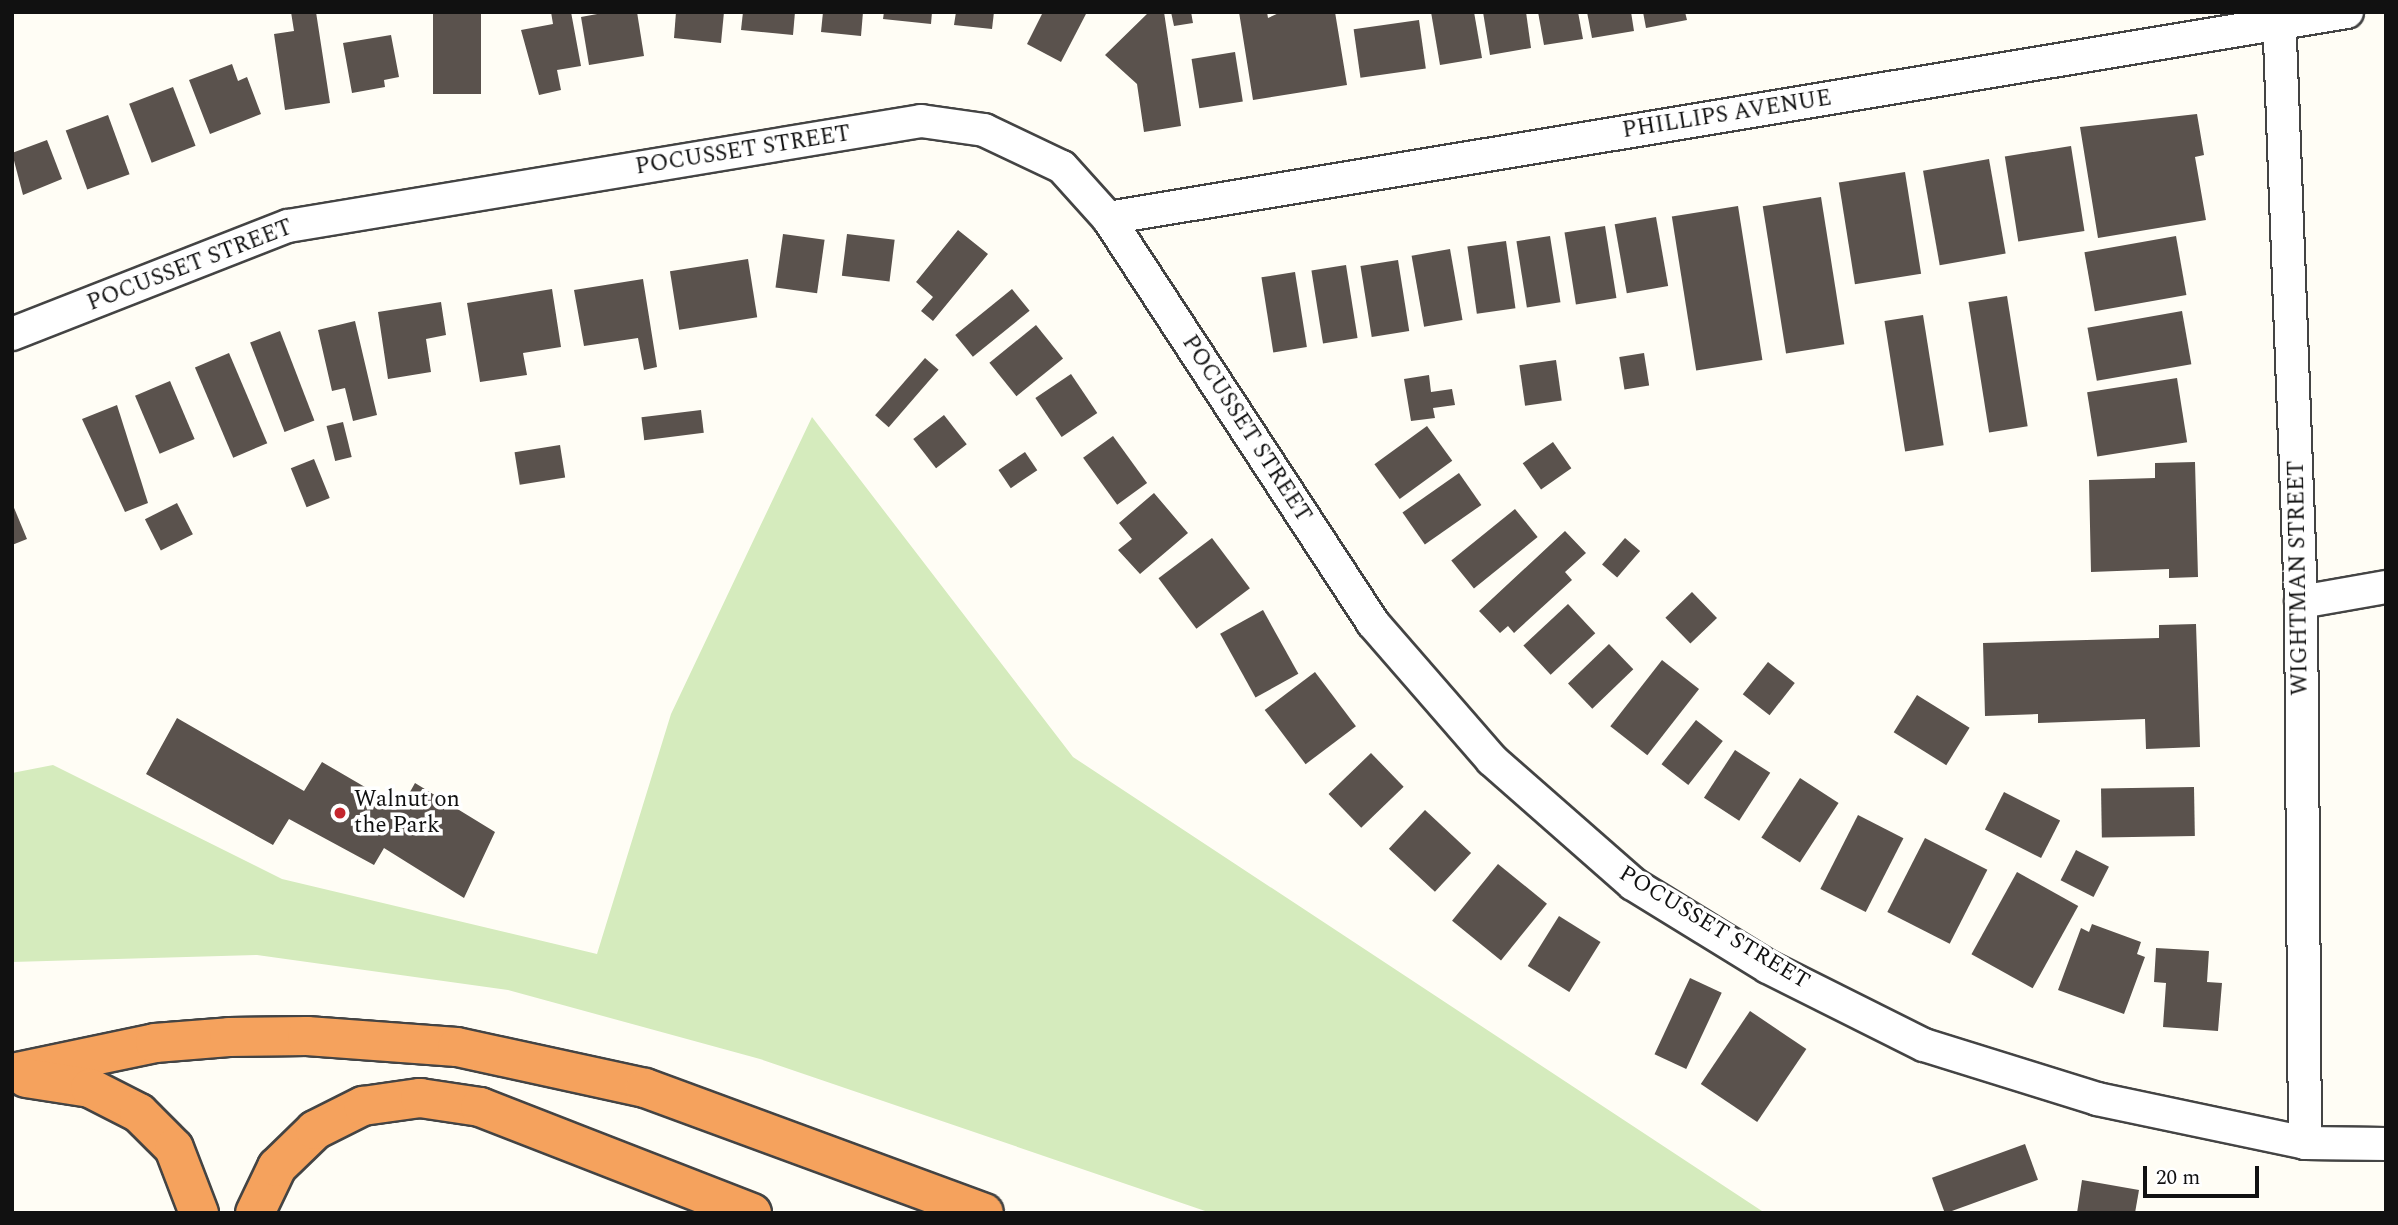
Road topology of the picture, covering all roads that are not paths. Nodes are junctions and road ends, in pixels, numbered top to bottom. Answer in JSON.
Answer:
{"nodes":[{"id":1,"x":2347,"y":12,"type":"edge"},
{"id":2,"x":2279,"y":18,"type":"edge"},
{"id":3,"x":1108,"y":218,"type":"junction"},
{"id":4,"x":12,"y":334,"type":"edge"},
{"id":5,"x":2386,"y":587,"type":"edge"},
{"id":6,"x":2301,"y":602,"type":"junction"},
{"id":7,"x":12,"y":1075,"type":"edge"},
{"id":8,"x":2305,"y":1143,"type":"junction"},
{"id":9,"x":2386,"y":1144,"type":"edge"},
{"id":10,"x":199,"y":1213,"type":"edge"},
{"id":11,"x":255,"y":1213,"type":"edge"},
{"id":12,"x":752,"y":1213,"type":"edge"},
{"id":13,"x":984,"y":1213,"type":"edge"}],
"edges":[{"from":1,"to":2,"type":"street","name":"PHILLIPS AVENUE"},
{"from":2,"to":3,"type":"street","name":"PHILLIPS AVENUE"},
{"from":2,"to":6,"type":"street","name":"WIGHTMAN STREET"},
{"from":3,"to":4,"type":"street","name":"POCUSSET STREET"},
{"from":3,"to":8,"type":"street","name":"POCUSSET STREET"},
{"from":5,"to":6,"type":"street"},
{"from":6,"to":8,"type":"street","name":"WIGHTMAN STREET"},
{"from":7,"to":10,"type":"highway"},
{"from":7,"to":13,"type":"highway"},
{"from":8,"to":9,"type":"street","name":"POCUSSET STREET"},
{"from":11,"to":12,"type":"highway"}]}
